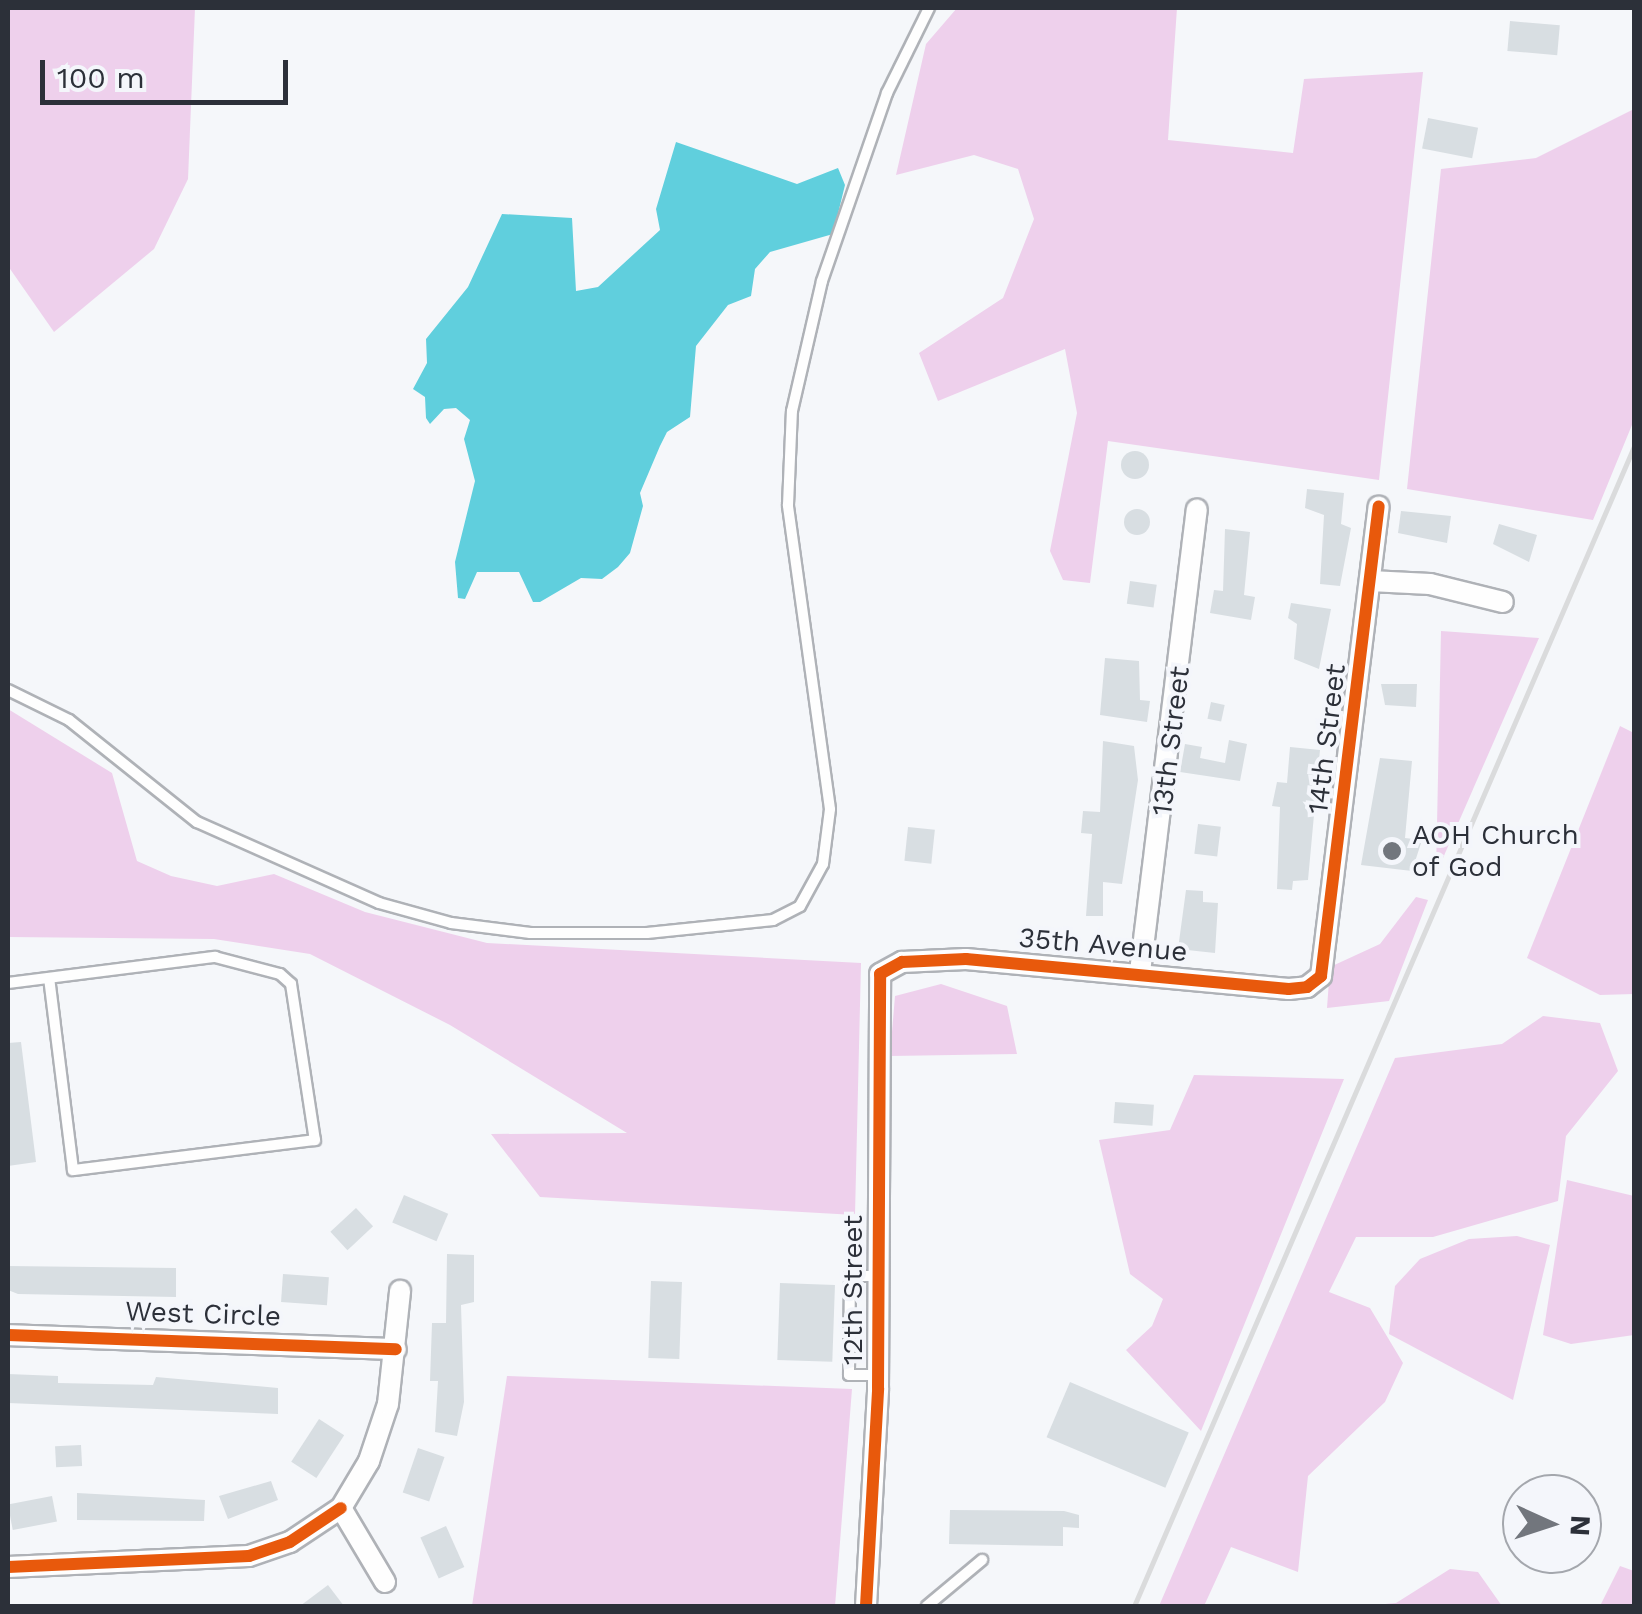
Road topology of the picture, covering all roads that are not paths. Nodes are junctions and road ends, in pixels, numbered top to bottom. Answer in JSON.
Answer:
{"nodes":[{"id":1,"x":929,"y":8,"type":"edge"},
{"id":2,"x":1379,"y":507,"type":"dead end"},
{"id":3,"x":1197,"y":510,"type":"dead end"},
{"id":4,"x":1370,"y":581,"type":"junction"},
{"id":5,"x":1503,"y":602,"type":"dead end"},
{"id":6,"x":8,"y":690,"type":"edge"},
{"id":7,"x":1140,"y":972,"type":"junction"},
{"id":8,"x":880,"y":974,"type":"joint"},
{"id":9,"x":1320,"y":976,"type":"joint"},
{"id":10,"x":49,"y":978,"type":"junction"},
{"id":11,"x":8,"y":983,"type":"edge"},
{"id":12,"x":877,"y":1276,"type":"junction"},
{"id":13,"x":400,"y":1291,"type":"dead end"},
{"id":14,"x":8,"y":1336,"type":"edge"},
{"id":15,"x":396,"y":1349,"type":"junction"},
{"id":16,"x":878,"y":1375,"type":"junction"},
{"id":17,"x":341,"y":1508,"type":"junction"},
{"id":18,"x":982,"y":1560,"type":"dead end"},
{"id":19,"x":8,"y":1566,"type":"edge"},
{"id":20,"x":385,"y":1582,"type":"dead end"},
{"id":21,"x":866,"y":1606,"type":"edge"},
{"id":22,"x":927,"y":1606,"type":"edge"}],
"edges":[{"from":1,"to":6,"type":"lane"},
{"from":2,"to":4,"type":"street","name":"14th Street"},
{"from":3,"to":7,"type":"street","name":"13th Street"},
{"from":4,"to":5,"type":"street"},
{"from":4,"to":9,"type":"street","name":"14th Street"},
{"from":7,"to":8,"type":"street","name":"35th Avenue"},
{"from":7,"to":9,"type":"street","name":"35th Avenue"},
{"from":8,"to":12,"type":"street","name":"12th Street"},
{"from":10,"to":10,"type":"lane"},
{"from":10,"to":11,"type":"lane"},
{"from":12,"to":16,"type":"street","name":"12th Street"},
{"from":12,"to":16,"type":"lane"},
{"from":13,"to":15,"type":"street"},
{"from":14,"to":15,"type":"street","name":"West Circle"},
{"from":15,"to":17,"type":"street"},
{"from":16,"to":21,"type":"street","name":"12th Street"},
{"from":17,"to":19,"type":"street"},
{"from":17,"to":20,"type":"street"},
{"from":18,"to":22,"type":"lane"}]}
